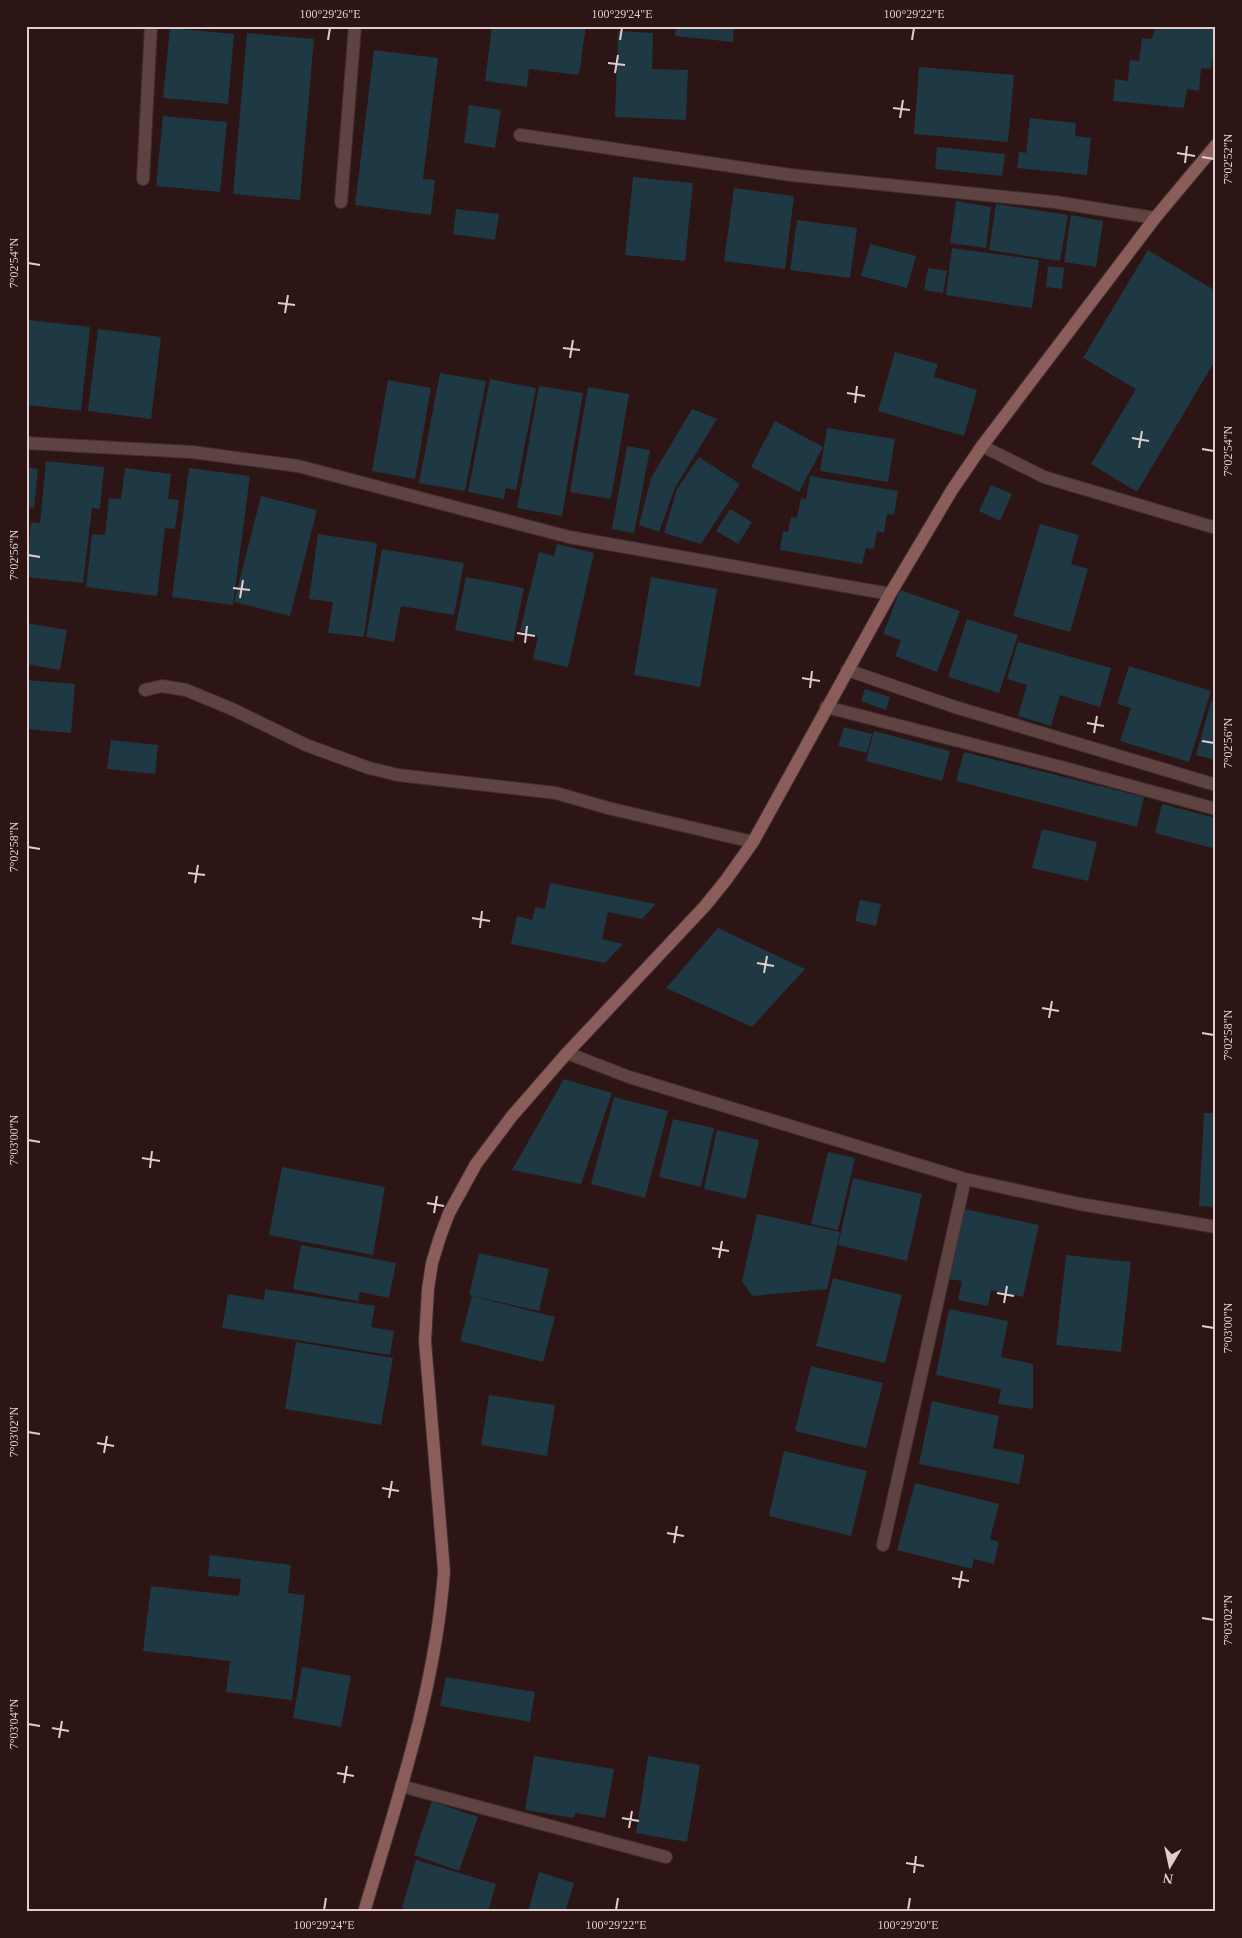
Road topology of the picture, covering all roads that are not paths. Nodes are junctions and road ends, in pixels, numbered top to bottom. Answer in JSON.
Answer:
{"nodes":[{"id":1,"x":151,"y":26,"type":"edge"},
{"id":2,"x":355,"y":26,"type":"edge"},
{"id":3,"x":520,"y":134,"type":"dead end"},
{"id":4,"x":1216,"y":145,"type":"edge"},
{"id":5,"x":143,"y":179,"type":"dead end"},
{"id":6,"x":341,"y":202,"type":"dead end"},
{"id":7,"x":1155,"y":218,"type":"junction"},
{"id":8,"x":26,"y":442,"type":"edge"},
{"id":9,"x":982,"y":446,"type":"junction"},
{"id":10,"x":1216,"y":528,"type":"edge"},
{"id":11,"x":890,"y":594,"type":"junction"},
{"id":12,"x":847,"y":670,"type":"junction"},
{"id":13,"x":145,"y":690,"type":"dead end"},
{"id":14,"x":826,"y":707,"type":"junction"},
{"id":15,"x":1216,"y":785,"type":"edge"},
{"id":16,"x":1216,"y":808,"type":"edge"},
{"id":17,"x":753,"y":842,"type":"junction"},
{"id":18,"x":567,"y":1052,"type":"junction"},
{"id":19,"x":965,"y":1179,"type":"junction"},
{"id":20,"x":1216,"y":1227,"type":"edge"},
{"id":21,"x":882,"y":1545,"type":"dead end"},
{"id":22,"x":401,"y":1786,"type":"junction"},
{"id":23,"x":666,"y":1857,"type":"dead end"},
{"id":24,"x":364,"y":1912,"type":"edge"}],
"edges":[{"from":1,"to":5,"type":"street"},
{"from":2,"to":6,"type":"street"},
{"from":3,"to":7,"type":"street"},
{"from":4,"to":7,"type":"street"},
{"from":7,"to":9,"type":"street"},
{"from":8,"to":11,"type":"street"},
{"from":9,"to":10,"type":"street"},
{"from":9,"to":11,"type":"street"},
{"from":11,"to":12,"type":"street"},
{"from":12,"to":14,"type":"street"},
{"from":12,"to":15,"type":"street"},
{"from":13,"to":17,"type":"street"},
{"from":14,"to":16,"type":"street"},
{"from":14,"to":17,"type":"street"},
{"from":17,"to":18,"type":"street"},
{"from":18,"to":19,"type":"street"},
{"from":18,"to":22,"type":"street"},
{"from":19,"to":20,"type":"street"},
{"from":19,"to":21,"type":"street"},
{"from":22,"to":23,"type":"street"},
{"from":22,"to":24,"type":"street"}]}
